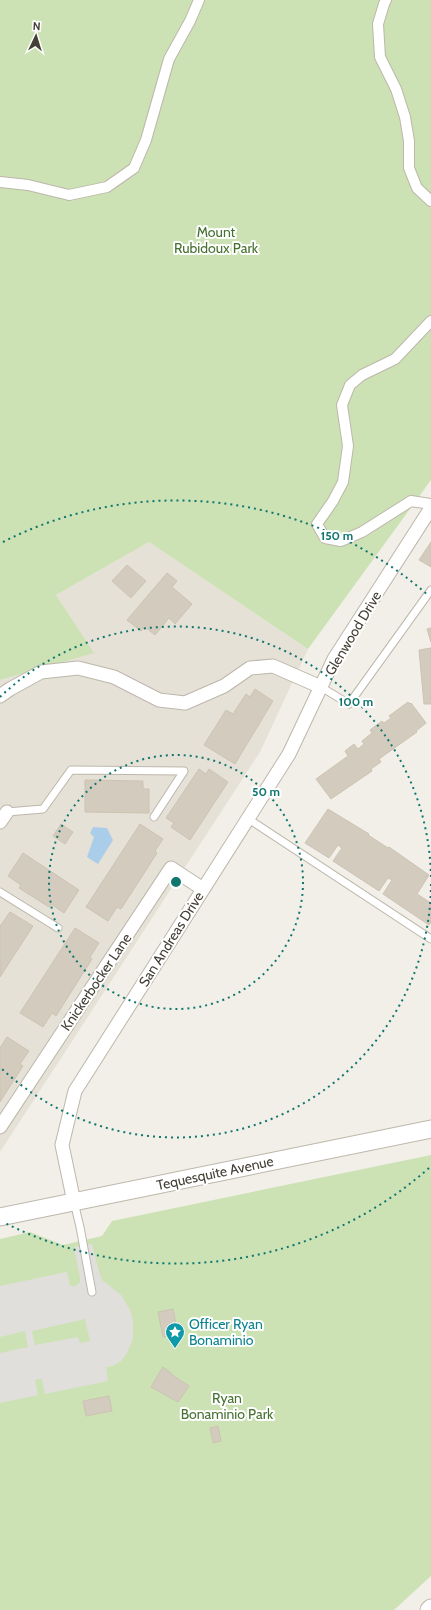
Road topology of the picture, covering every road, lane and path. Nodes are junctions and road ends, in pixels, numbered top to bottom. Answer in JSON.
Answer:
{"nodes":[{"id":1,"x":199,"y":0,"type":"edge"},
{"id":2,"x":386,"y":0,"type":"edge"},
{"id":3,"x":0,"y":182,"type":"edge"},
{"id":4,"x":431,"y":201,"type":"edge"},
{"id":5,"x":431,"y":321,"type":"edge"},
{"id":6,"x":431,"y":504,"type":"edge"},
{"id":7,"x":431,"y":508,"type":"edge"},
{"id":8,"x":431,"y":590,"type":"edge"},
{"id":9,"x":321,"y":687,"type":"junction"},
{"id":10,"x":0,"y":696,"type":"edge"},
{"id":11,"x":3,"y":816,"type":"edge"},
{"id":12,"x":154,"y":817,"type":"dead end"},
{"id":13,"x":247,"y":818,"type":"junction"},
{"id":14,"x":202,"y":889,"type":"junction"},
{"id":15,"x":0,"y":892,"type":"edge"},
{"id":16,"x":58,"y":928,"type":"dead end"},
{"id":17,"x":431,"y":939,"type":"edge"},
{"id":18,"x":0,"y":1127,"type":"edge"},
{"id":19,"x":431,"y":1129,"type":"edge"},
{"id":20,"x":74,"y":1202,"type":"junction"},
{"id":21,"x":0,"y":1217,"type":"edge"},
{"id":22,"x":92,"y":1292,"type":"dead end"},
{"id":23,"x":431,"y":1608,"type":"edge"},
{"id":24,"x":429,"y":1610,"type":"edge"}],
"edges":[{"from":1,"to":3,"type":"street"},
{"from":2,"to":4,"type":"street"},
{"from":5,"to":6,"type":"street"},
{"from":7,"to":9,"type":"street","name":"Glenwood Drive"},
{"from":8,"to":9,"type":"lane"},
{"from":9,"to":10,"type":"street","name":"Glenwood Drive"},
{"from":9,"to":13,"type":"street","name":"San Andreas Drive"},
{"from":11,"to":12,"type":"lane"},
{"from":13,"to":14,"type":"street","name":"San Andreas Drive"},
{"from":13,"to":17,"type":"lane"},
{"from":14,"to":18,"type":"street","name":"Knickerbocker Lane"},
{"from":14,"to":20,"type":"street","name":"San Andreas Drive"},
{"from":15,"to":16,"type":"lane"},
{"from":19,"to":20,"type":"street","name":"Tequesquite Avenue"},
{"from":20,"to":21,"type":"street","name":"Tequesquite Avenue"},
{"from":20,"to":22,"type":"lane"},
{"from":23,"to":24,"type":"street"}]}
